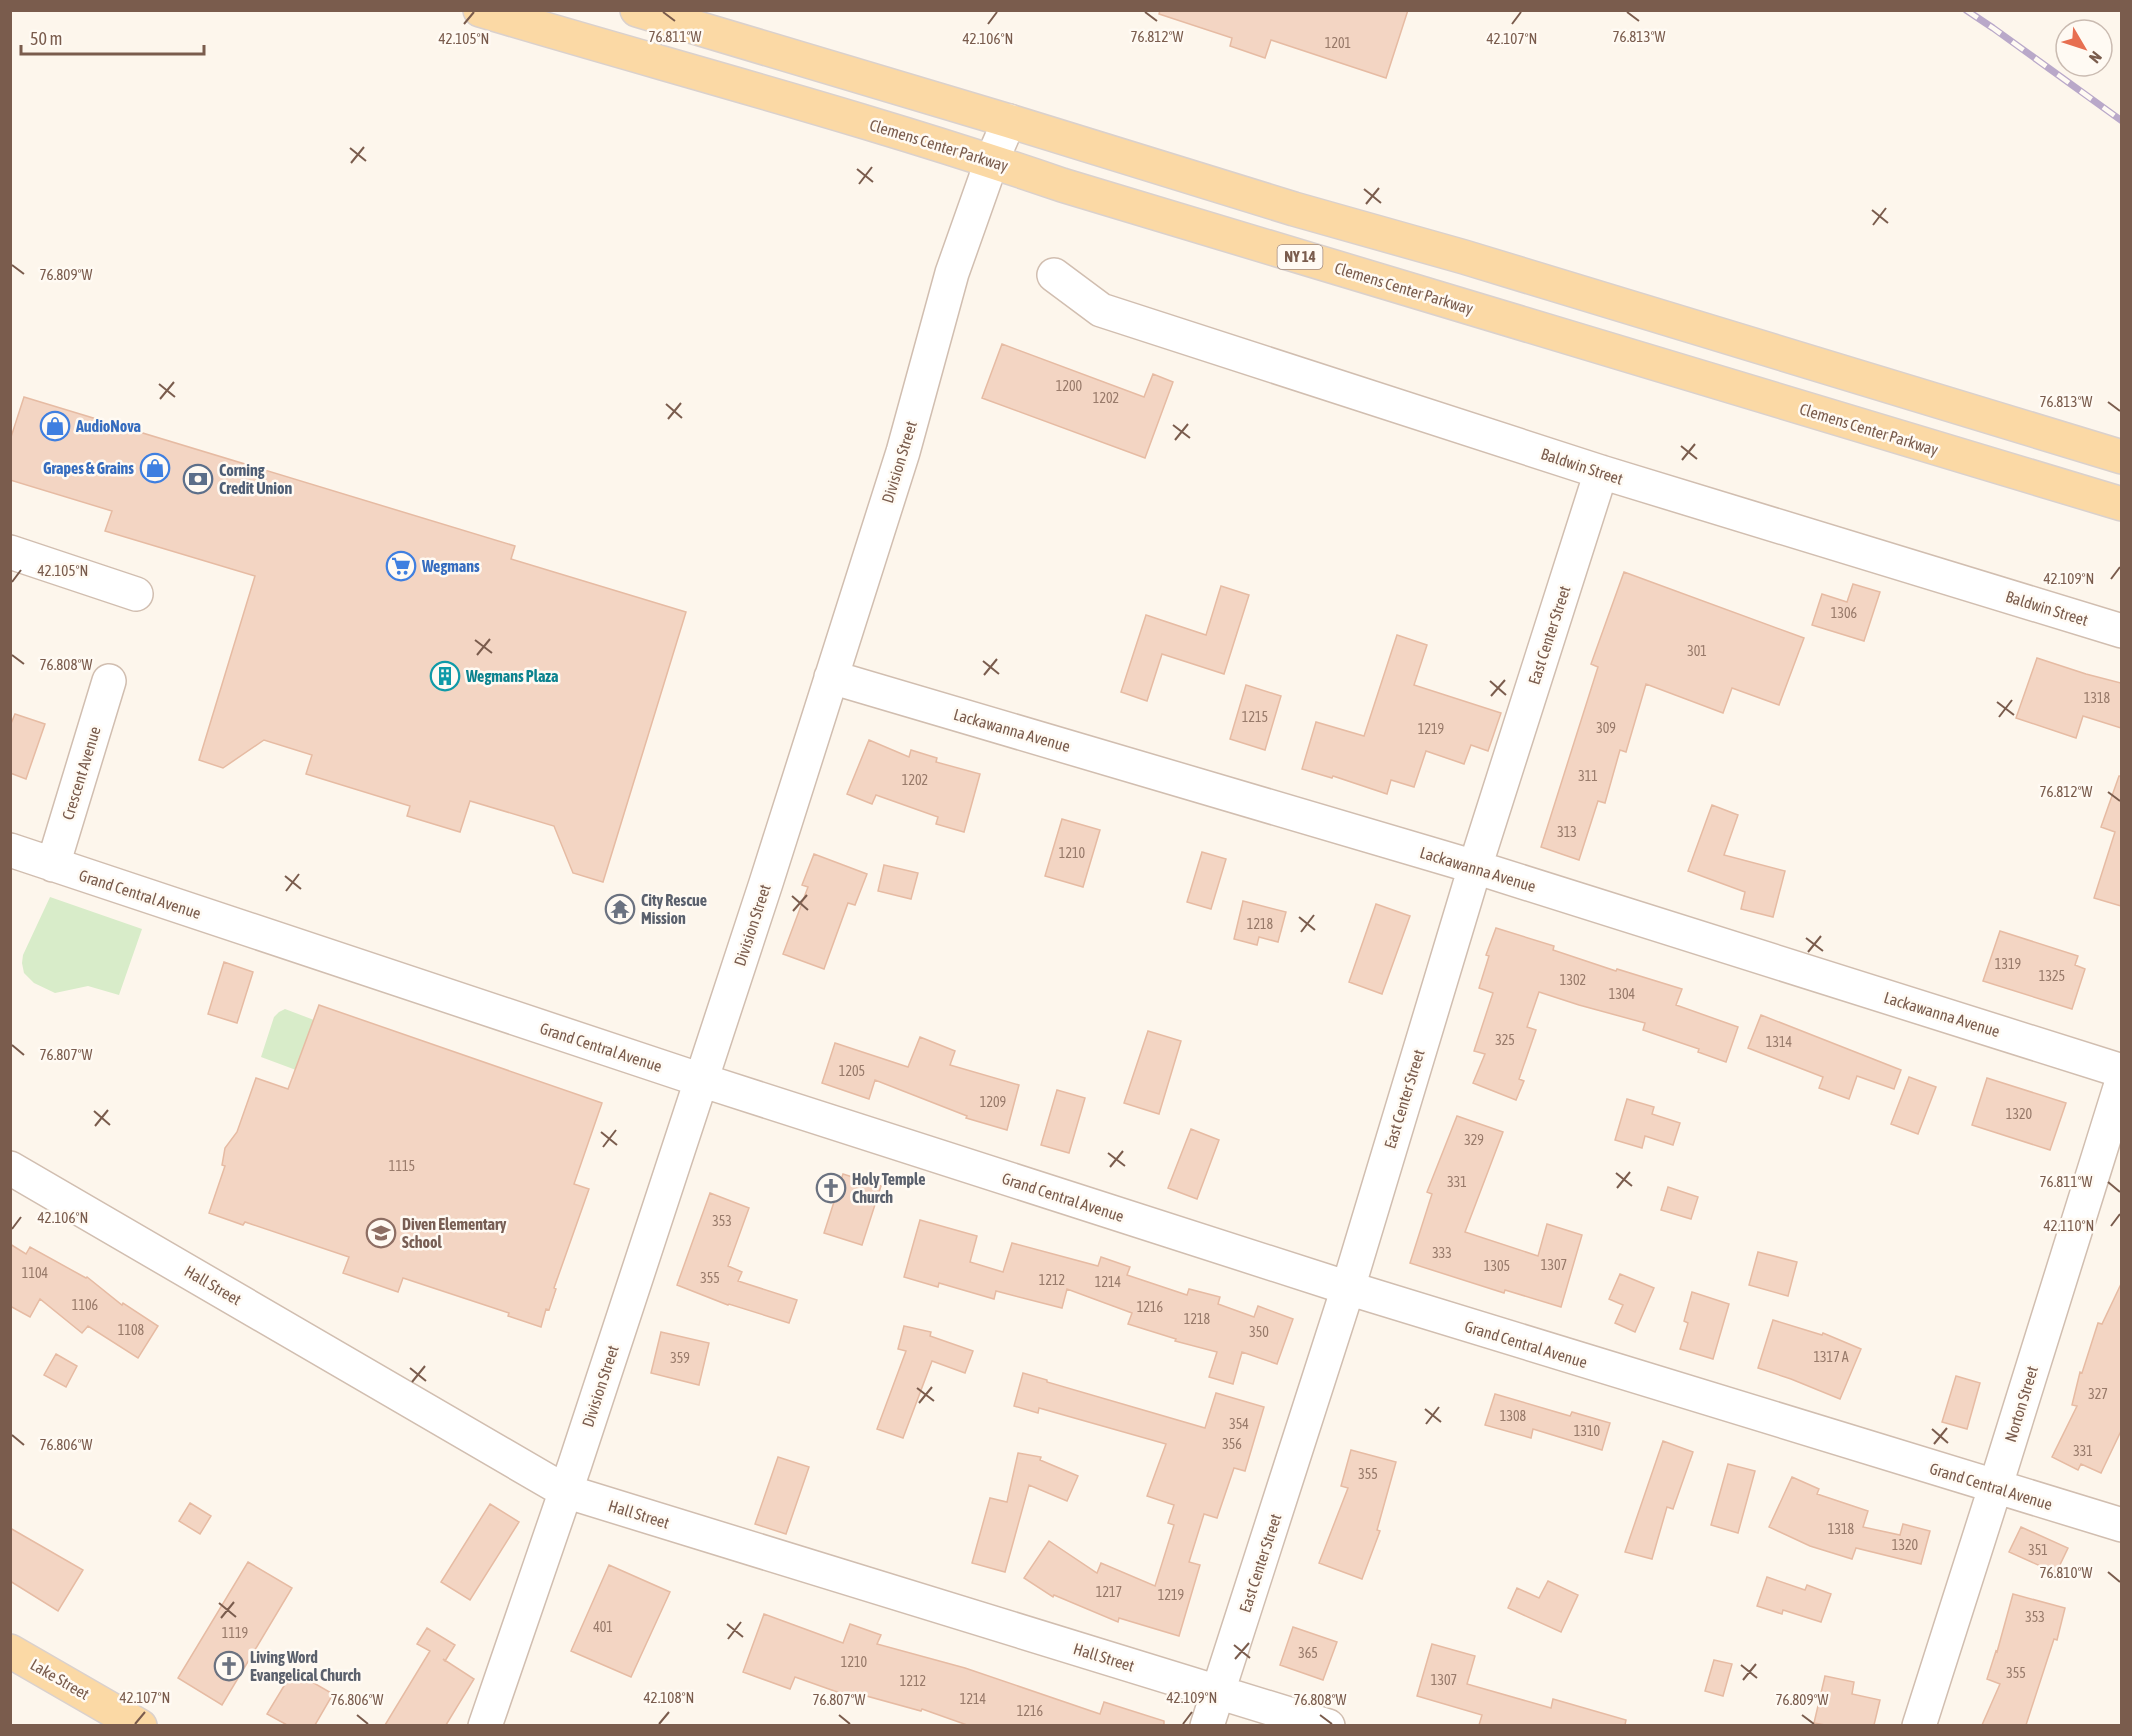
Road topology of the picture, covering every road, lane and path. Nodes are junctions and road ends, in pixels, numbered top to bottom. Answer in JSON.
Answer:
{"nodes":[{"id":1,"x":480,"y":10,"type":"edge"},
{"id":2,"x":637,"y":10,"type":"edge"},
{"id":3,"x":1010,"y":121,"type":"junction"},
{"id":4,"x":992,"y":160,"type":"junction"},
{"id":5,"x":1054,"y":275,"type":"dead end"},
{"id":6,"x":2121,"y":457,"type":"edge"},
{"id":7,"x":1600,"y":472,"type":"junction"},
{"id":8,"x":2121,"y":504,"type":"edge"},
{"id":9,"x":10,"y":552,"type":"edge"},
{"id":10,"x":136,"y":594,"type":"dead end"},
{"id":11,"x":2121,"y":631,"type":"edge"},
{"id":12,"x":831,"y":677,"type":"junction"},
{"id":13,"x":109,"y":681,"type":"dead end"},
{"id":14,"x":10,"y":850,"type":"edge"},
{"id":15,"x":53,"y":865,"type":"junction"},
{"id":16,"x":1474,"y":867,"type":"junction"},
{"id":17,"x":2121,"y":1071,"type":"edge"},
{"id":18,"x":701,"y":1080,"type":"junction"},
{"id":19,"x":2121,"y":1081,"type":"edge"},
{"id":20,"x":10,"y":1168,"type":"edge"},
{"id":21,"x":1348,"y":1288,"type":"junction"},
{"id":22,"x":1995,"y":1488,"type":"junction"},
{"id":23,"x":566,"y":1491,"type":"junction"},
{"id":24,"x":2121,"y":1525,"type":"edge"},
{"id":25,"x":10,"y":1651,"type":"edge"},
{"id":26,"x":1217,"y":1692,"type":"junction"},
{"id":27,"x":140,"y":1725,"type":"edge"},
{"id":28,"x":485,"y":1725,"type":"edge"},
{"id":29,"x":1207,"y":1725,"type":"edge"},
{"id":30,"x":1328,"y":1725,"type":"edge"},
{"id":31,"x":1919,"y":1725,"type":"edge"}],
"edges":[{"from":1,"to":4,"type":"main road","name":"Clemens Center Parkway","number":"NY 14"},
{"from":2,"to":3,"type":"main road"},
{"from":3,"to":4,"type":"street","name":"Division Street"},
{"from":3,"to":6,"type":"main road"},
{"from":4,"to":8,"type":"main road","name":"Clemens Center Parkway","number":"NY 14"},
{"from":4,"to":12,"type":"street","name":"Division Street"},
{"from":5,"to":7,"type":"street","name":"Baldwin Street"},
{"from":7,"to":11,"type":"street","name":"Baldwin Street"},
{"from":7,"to":16,"type":"street","name":"East Center Street"},
{"from":9,"to":10,"type":"street"},
{"from":12,"to":16,"type":"street","name":"Lackawanna Avenue"},
{"from":12,"to":18,"type":"street","name":"Division Street"},
{"from":13,"to":15,"type":"street","name":"Crescent Avenue"},
{"from":14,"to":15,"type":"street","name":"Grand Central Avenue"},
{"from":15,"to":18,"type":"street","name":"Grand Central Avenue"},
{"from":16,"to":17,"type":"street","name":"Lackawanna Avenue"},
{"from":16,"to":21,"type":"street","name":"East Center Street"},
{"from":18,"to":21,"type":"street","name":"Grand Central Avenue"},
{"from":18,"to":23,"type":"street","name":"Division Street"},
{"from":19,"to":22,"type":"street","name":"Norton Street"},
{"from":20,"to":23,"type":"street","name":"Hall Street"},
{"from":21,"to":22,"type":"street","name":"Grand Central Avenue"},
{"from":21,"to":26,"type":"street","name":"East Center Street"},
{"from":22,"to":24,"type":"street","name":"Grand Central Avenue"},
{"from":22,"to":31,"type":"street","name":"Norton Street"},
{"from":23,"to":26,"type":"street","name":"Hall Street"},
{"from":23,"to":28,"type":"street","name":"Division Street"},
{"from":25,"to":27,"type":"main road","name":"Lake Street"},
{"from":26,"to":29,"type":"street","name":"East Center Street"},
{"from":26,"to":30,"type":"street","name":"Hall Street"}]}
